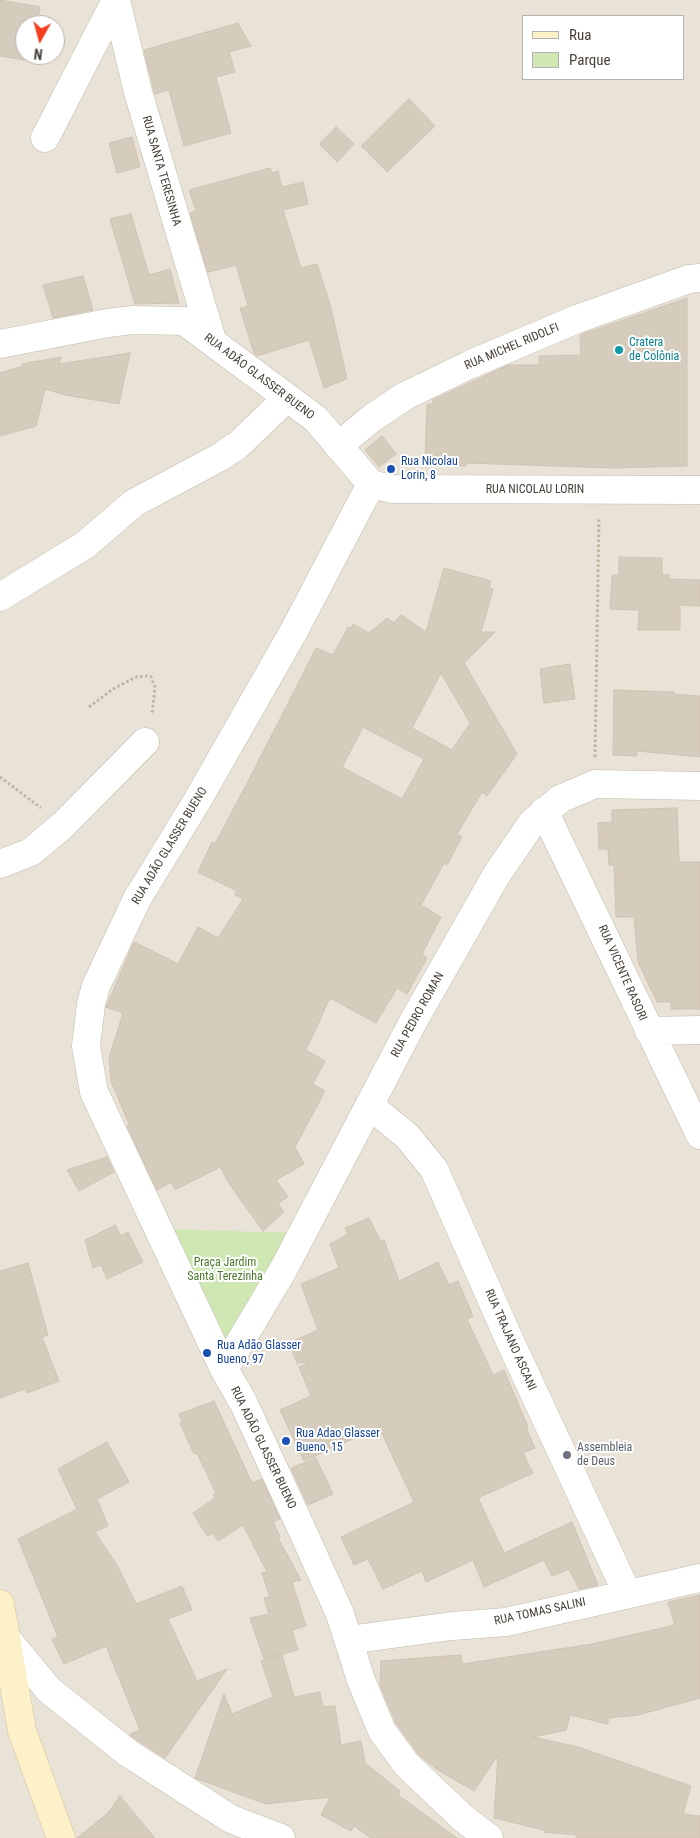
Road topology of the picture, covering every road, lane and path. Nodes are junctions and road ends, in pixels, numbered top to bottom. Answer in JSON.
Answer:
{"nodes":[{"id":1,"x":116,"y":0,"type":"edge"},
{"id":2,"x":45,"y":138,"type":"dead end"},
{"id":3,"x":700,"y":278,"type":"edge"},
{"id":4,"x":212,"y":340,"type":"junction"},
{"id":5,"x":0,"y":344,"type":"edge"},
{"id":6,"x":287,"y":398,"type":"junction"},
{"id":7,"x":338,"y":446,"type":"junction"},
{"id":8,"x":371,"y":484,"type":"junction"},
{"id":9,"x":599,"y":490,"type":"junction"},
{"id":10,"x":700,"y":490,"type":"edge"},
{"id":11,"x":0,"y":597,"type":"edge"},
{"id":12,"x":89,"y":707,"type":"dead end"},
{"id":13,"x":145,"y":742,"type":"joint"},
{"id":14,"x":0,"y":777,"type":"edge"},
{"id":15,"x":595,"y":784,"type":"junction"},
{"id":16,"x":700,"y":786,"type":"edge"},
{"id":17,"x":544,"y":811,"type":"junction"},
{"id":18,"x":63,"y":825,"type":"junction"},
{"id":19,"x":0,"y":864,"type":"edge"},
{"id":20,"x":700,"y":1030,"type":"edge"},
{"id":21,"x":648,"y":1031,"type":"junction"},
{"id":22,"x":369,"y":1105,"type":"junction"},
{"id":23,"x":700,"y":1135,"type":"edge"},
{"id":24,"x":224,"y":1369,"type":"junction"},
{"id":25,"x":700,"y":1578,"type":"edge"},
{"id":26,"x":627,"y":1593,"type":"junction"},
{"id":27,"x":0,"y":1604,"type":"edge"},
{"id":28,"x":5,"y":1637,"type":"junction"},
{"id":29,"x":348,"y":1640,"type":"junction"},
{"id":30,"x":61,"y":1838,"type":"edge"},
{"id":31,"x":281,"y":1838,"type":"edge"},
{"id":32,"x":489,"y":1838,"type":"edge"}],
"edges":[{"from":1,"to":2,"type":"street","name":"RUA SANTA TERESINHA"},
{"from":1,"to":4,"type":"street","name":"RUA SANTA TERESINHA"},
{"from":3,"to":7,"type":"street","name":"RUA MICHEL RIDOLFI"},
{"from":4,"to":5,"type":"street","name":"RUA ADÃO GLASSER BUENO"},
{"from":4,"to":6,"type":"street","name":"RUA ADÃO GLASSER BUENO"},
{"from":6,"to":7,"type":"street","name":"RUA ADÃO GLASSER BUENO"},
{"from":6,"to":11,"type":"street"},
{"from":7,"to":8,"type":"street","name":"RUA ADÃO GLASSER BUENO"},
{"from":8,"to":9,"type":"street","name":"RUA NICOLAU LORIN"},
{"from":8,"to":24,"type":"street","name":"RUA ADÃO GLASSER BUENO"},
{"from":9,"to":10,"type":"street","name":"RUA NICOLAU LORIN"},
{"from":9,"to":15,"type":"path"},
{"from":12,"to":13,"type":"path"},
{"from":13,"to":18,"type":"street"},
{"from":14,"to":18,"type":"path"},
{"from":15,"to":16,"type":"street","name":"RUA PEDRO ROMAN"},
{"from":15,"to":17,"type":"street","name":"RUA PEDRO ROMAN"},
{"from":17,"to":21,"type":"street","name":"RUA VICENTE RASORI"},
{"from":17,"to":22,"type":"street","name":"RUA PEDRO ROMAN"},
{"from":18,"to":19,"type":"street"},
{"from":20,"to":21,"type":"street"},
{"from":21,"to":23,"type":"street","name":"RUA VICENTE RASORI"},
{"from":22,"to":24,"type":"street","name":"RUA PEDRO ROMAN"},
{"from":22,"to":26,"type":"street","name":"RUA TRAJANO ASCANI"},
{"from":24,"to":29,"type":"street","name":"RUA ADÃO GLASSER BUENO"},
{"from":25,"to":26,"type":"street","name":"RUA TOMAS SALINI"},
{"from":26,"to":29,"type":"street","name":"RUA TOMAS SALINI"},
{"from":27,"to":28,"type":"street"},
{"from":28,"to":30,"type":"street"},
{"from":28,"to":31,"type":"street"},
{"from":29,"to":32,"type":"street","name":"RUA ADÃO GLASSER BUENO"}]}
